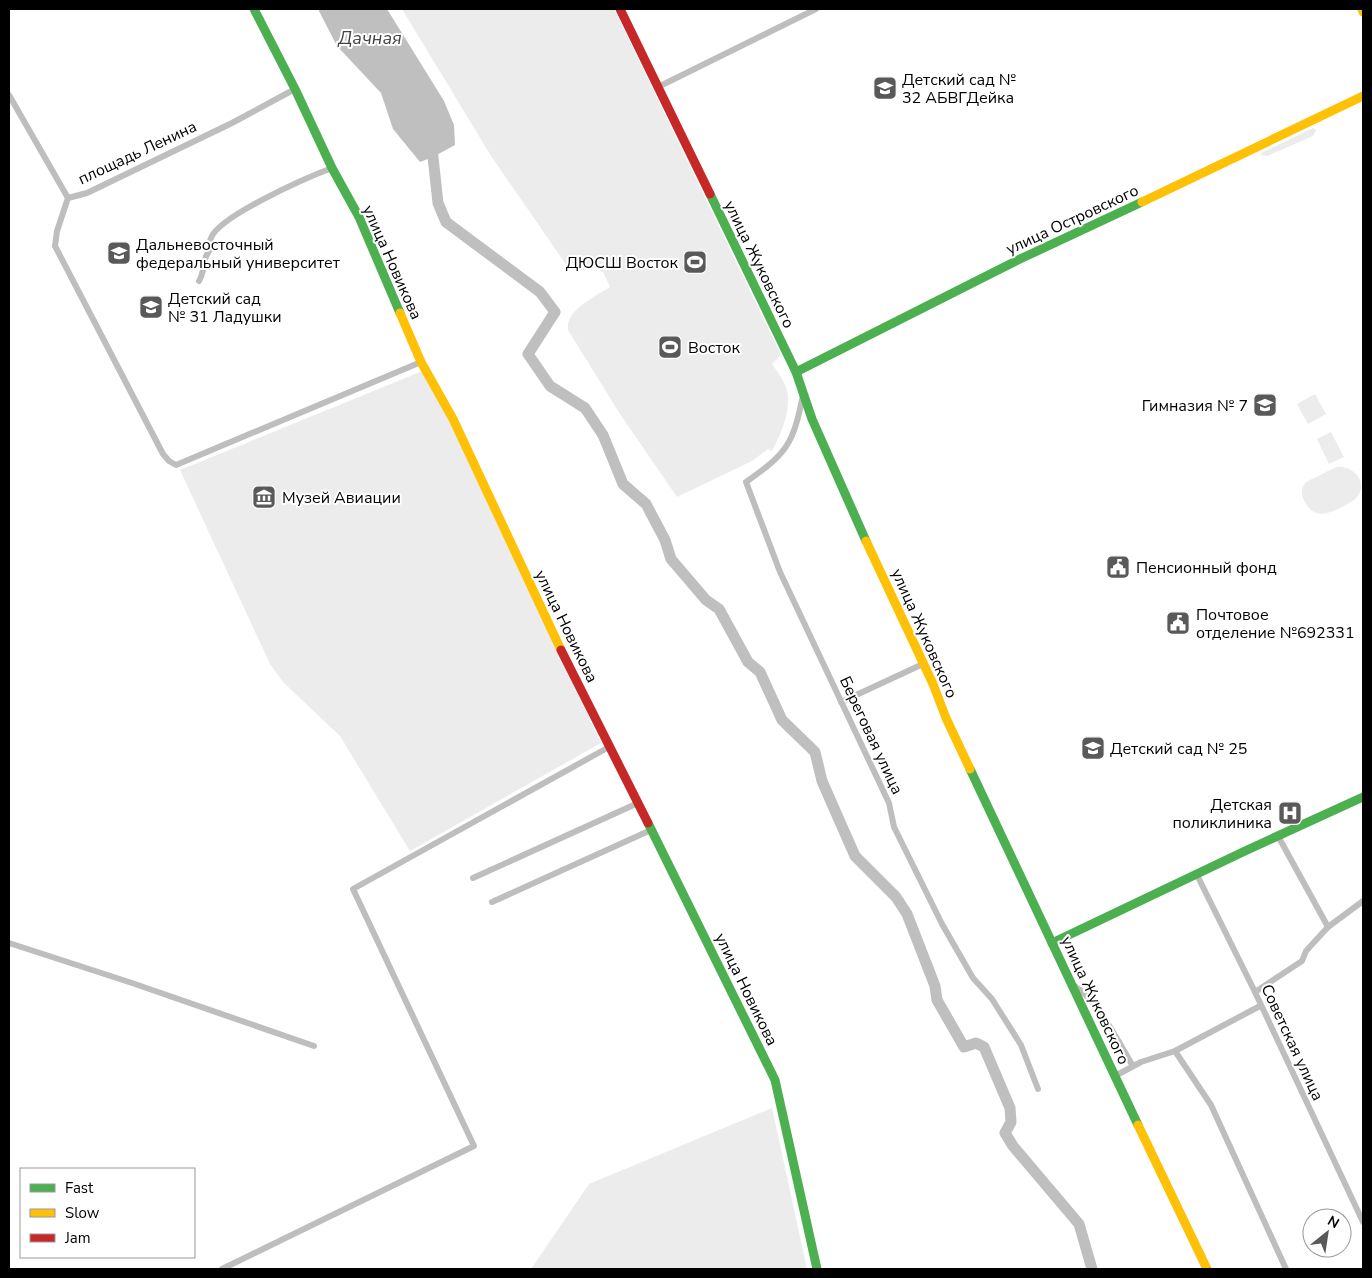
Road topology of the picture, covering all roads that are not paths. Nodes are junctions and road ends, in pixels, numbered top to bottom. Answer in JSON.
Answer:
{"nodes":[{"id":1,"x":254,"y":9,"type":"edge"},
{"id":2,"x":620,"y":9,"type":"edge"},
{"id":3,"x":816,"y":9,"type":"edge"},
{"id":4,"x":658,"y":87,"type":"junction"},
{"id":5,"x":295,"y":89,"type":"junction"},
{"id":6,"x":9,"y":95,"type":"edge"},
{"id":7,"x":1363,"y":96,"type":"edge"},
{"id":8,"x":332,"y":168,"type":"junction"},
{"id":9,"x":68,"y":198,"type":"junction"},
{"id":10,"x":199,"y":281,"type":"dead end"},
{"id":11,"x":421,"y":362,"type":"junction"},
{"id":12,"x":796,"y":372,"type":"junction"},
{"id":13,"x":803,"y":392,"type":"junction"},
{"id":14,"x":923,"y":664,"type":"junction"},
{"id":15,"x":841,"y":702,"type":"junction"},
{"id":16,"x":610,"y":747,"type":"junction"},
{"id":17,"x":1363,"y":797,"type":"edge"},
{"id":18,"x":638,"y":803,"type":"junction"},
{"id":19,"x":652,"y":830,"type":"junction"},
{"id":20,"x":1278,"y":836,"type":"junction"},
{"id":21,"x":1197,"y":875,"type":"junction"},
{"id":22,"x":473,"y":878,"type":"dead end"},
{"id":23,"x":1363,"y":901,"type":"edge"},
{"id":24,"x":492,"y":902,"type":"dead end"},
{"id":25,"x":1328,"y":927,"type":"junction"},
{"id":26,"x":9,"y":943,"type":"edge"},
{"id":27,"x":1052,"y":943,"type":"junction"},
{"id":28,"x":1073,"y":985,"type":"junction"},
{"id":29,"x":1255,"y":992,"type":"junction"},
{"id":30,"x":1260,"y":1006,"type":"junction"},
{"id":31,"x":314,"y":1046,"type":"dead end"},
{"id":32,"x":1175,"y":1051,"type":"junction"},
{"id":33,"x":1133,"y":1066,"type":"junction"},
{"id":34,"x":1115,"y":1076,"type":"junction"},
{"id":35,"x":1038,"y":1089,"type":"dead end"},
{"id":36,"x":1363,"y":1222,"type":"edge"},
{"id":37,"x":222,"y":1269,"type":"edge"},
{"id":38,"x":817,"y":1269,"type":"edge"},
{"id":39,"x":1207,"y":1269,"type":"edge"},
{"id":40,"x":1286,"y":1269,"type":"edge"}],
"edges":[{"from":1,"to":5,"type":"main road","name":"улица Новикова"},
{"from":2,"to":4,"type":"main road","name":"улица Жуковского"},
{"from":3,"to":4,"type":"street"},
{"from":4,"to":12,"type":"main road","name":"улица Жуковского"},
{"from":5,"to":8,"type":"main road","name":"улица Новикова"},
{"from":5,"to":9,"type":"street","name":"площадь Ленина"},
{"from":6,"to":9,"type":"street","name":"площадь Ленина"},
{"from":7,"to":12,"type":"main road","name":"улица Островского"},
{"from":8,"to":10,"type":"street"},
{"from":8,"to":11,"type":"main road","name":"улица Новикова"},
{"from":9,"to":11,"type":"street"},
{"from":11,"to":16,"type":"main road","name":"улица Новикова"},
{"from":12,"to":13,"type":"main road","name":"улица Жуковского"},
{"from":13,"to":14,"type":"main road","name":"улица Жуковского"},
{"from":13,"to":15,"type":"street","name":"Береговая улица"},
{"from":14,"to":15,"type":"street"},
{"from":14,"to":27,"type":"main road","name":"улица Жуковского"},
{"from":15,"to":35,"type":"street","name":"Береговая улица"},
{"from":16,"to":18,"type":"main road","name":"улица Новикова"},
{"from":16,"to":37,"type":"street"},
{"from":17,"to":20,"type":"main road"},
{"from":18,"to":19,"type":"main road","name":"улица Новикова"},
{"from":18,"to":22,"type":"street"},
{"from":19,"to":24,"type":"street"},
{"from":19,"to":38,"type":"main road","name":"улица Новикова"},
{"from":20,"to":21,"type":"main road"},
{"from":20,"to":25,"type":"street"},
{"from":21,"to":27,"type":"main road"},
{"from":21,"to":29,"type":"street","name":"Советская улица"},
{"from":23,"to":25,"type":"street"},
{"from":25,"to":29,"type":"street"},
{"from":26,"to":31,"type":"street"},
{"from":27,"to":28,"type":"main road","name":"улица Жуковского"},
{"from":28,"to":33,"type":"street"},
{"from":28,"to":34,"type":"main road","name":"улица Жуковского"},
{"from":29,"to":30,"type":"street","name":"Советская улица"},
{"from":30,"to":32,"type":"street"},
{"from":30,"to":36,"type":"street","name":"Советская улица"},
{"from":32,"to":33,"type":"street"},
{"from":32,"to":40,"type":"street"},
{"from":33,"to":34,"type":"street"},
{"from":34,"to":39,"type":"main road","name":"улица Жуковского"}]}
